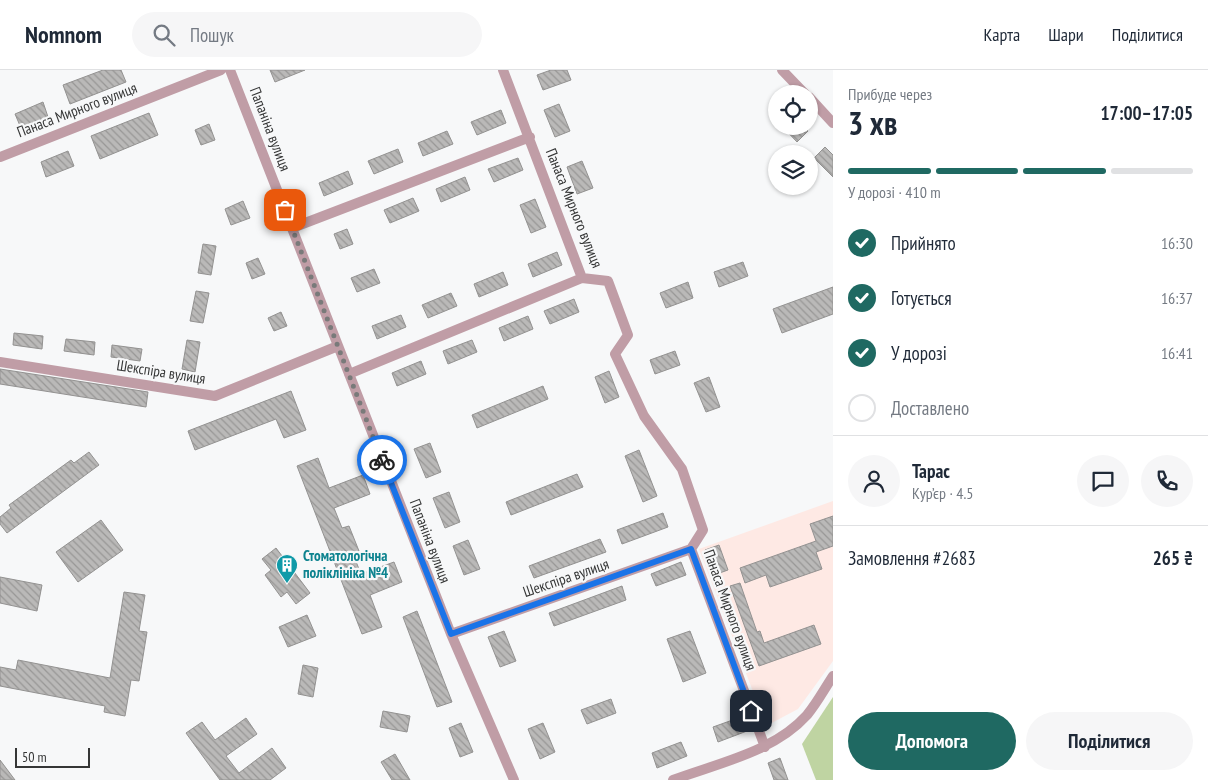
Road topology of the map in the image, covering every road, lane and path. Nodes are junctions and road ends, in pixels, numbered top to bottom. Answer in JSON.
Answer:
{"nodes":[{"id":1,"x":221,"y":70,"type":"edge"},
{"id":2,"x":230,"y":70,"type":"edge"},
{"id":3,"x":503,"y":70,"type":"edge"},
{"id":4,"x":782,"y":70,"type":"edge"},
{"id":5,"x":796,"y":85,"type":"edge"},
{"id":6,"x":818,"y":107,"type":"edge"},
{"id":7,"x":833,"y":123,"type":"edge"},
{"id":8,"x":530,"y":137,"type":"junction"},
{"id":9,"x":0,"y":157,"type":"edge"},
{"id":10,"x":292,"y":228,"type":"junction"},
{"id":11,"x":582,"y":278,"type":"junction"},
{"id":12,"x":338,"y":346,"type":"junction"},
{"id":13,"x":0,"y":362,"type":"edge"},
{"id":14,"x":349,"y":374,"type":"junction"},
{"id":15,"x":691,"y":549,"type":"junction"},
{"id":16,"x":451,"y":634,"type":"junction"},
{"id":17,"x":833,"y":676,"type":"edge"},
{"id":18,"x":765,"y":746,"type":"junction"},
{"id":19,"x":514,"y":780,"type":"edge"},
{"id":20,"x":672,"y":780,"type":"edge"}],
"edges":[{"from":1,"to":9,"type":"street","name":"Панаса Мирного вулиця"},
{"from":2,"to":10,"type":"street","name":"Папаніна вулиця"},
{"from":3,"to":8,"type":"street","name":"Панаса Мирного вулиця"},
{"from":4,"to":5,"type":"street"},
{"from":6,"to":7,"type":"street"},
{"from":8,"to":10,"type":"street"},
{"from":8,"to":11,"type":"street","name":"Панаса Мирного вулиця"},
{"from":10,"to":12,"type":"street","name":"Папаніна вулиця"},
{"from":11,"to":14,"type":"street"},
{"from":11,"to":15,"type":"street","name":"Панаса Мирного вулиця"},
{"from":12,"to":13,"type":"street","name":"Шекспіра вулиця"},
{"from":12,"to":14,"type":"street","name":"Папаніна вулиця"},
{"from":14,"to":16,"type":"street","name":"Папаніна вулиця"},
{"from":15,"to":16,"type":"street","name":"Шекспіра вулиця"},
{"from":15,"to":18,"type":"street","name":"Панаса Мирного вулиця"},
{"from":16,"to":19,"type":"street","name":"Папаніна вулиця"},
{"from":17,"to":18,"type":"street"},
{"from":18,"to":20,"type":"street"}]}
